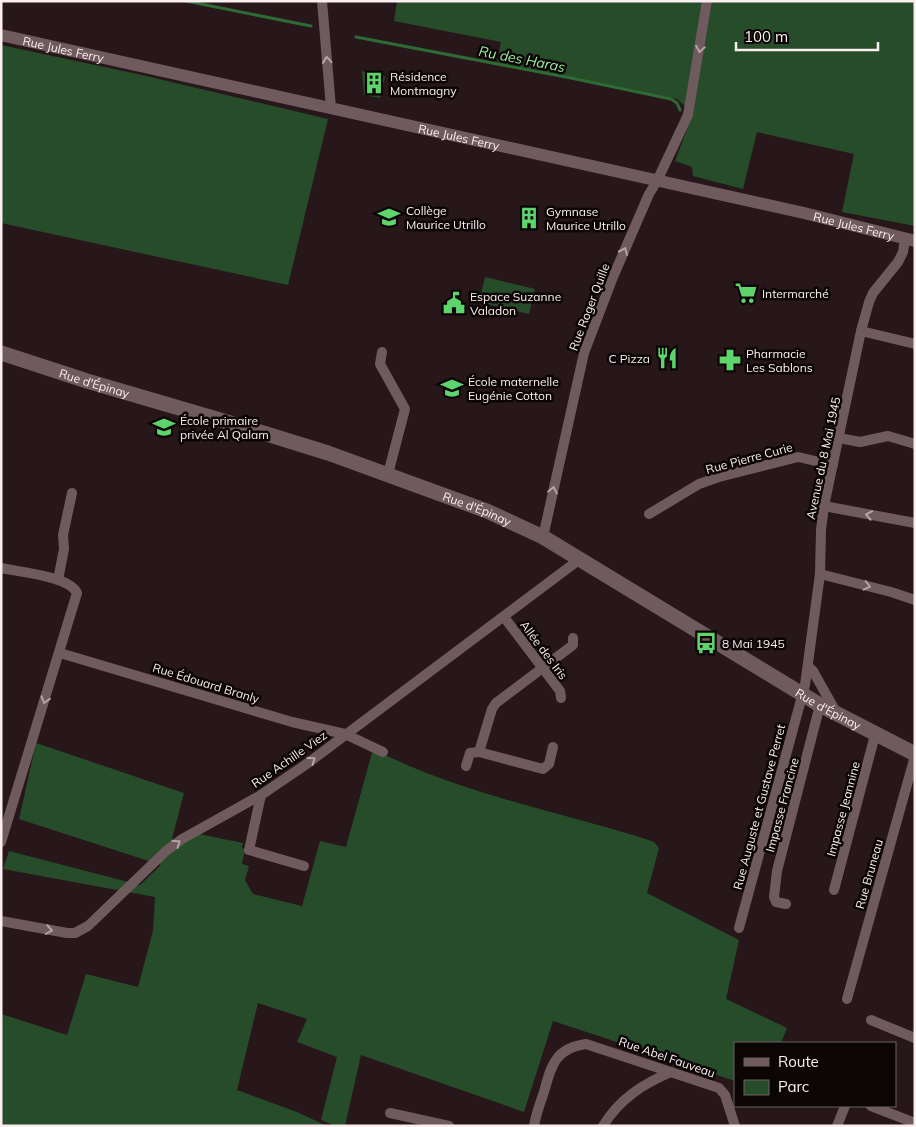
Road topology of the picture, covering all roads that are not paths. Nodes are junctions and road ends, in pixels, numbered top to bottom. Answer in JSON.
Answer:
{"nodes":[{"id":1,"x":322,"y":1,"type":"edge"},
{"id":2,"x":707,"y":1,"type":"edge"},
{"id":3,"x":1,"y":35,"type":"edge"},
{"id":4,"x":331,"y":108,"type":"junction"},
{"id":5,"x":657,"y":181,"type":"junction"},
{"id":6,"x":910,"y":240,"type":"edge"},
{"id":7,"x":861,"y":330,"type":"junction"},
{"id":8,"x":915,"y":344,"type":"edge"},
{"id":9,"x":1,"y":352,"type":"edge"},
{"id":10,"x":382,"y":352,"type":"dead end"},
{"id":11,"x":838,"y":438,"type":"junction"},
{"id":12,"x":915,"y":444,"type":"edge"},
{"id":13,"x":833,"y":465,"type":"junction"},
{"id":14,"x":388,"y":474,"type":"junction"},
{"id":15,"x":72,"y":493,"type":"dead end"},
{"id":16,"x":824,"y":506,"type":"junction"},
{"id":17,"x":649,"y":514,"type":"dead end"},
{"id":18,"x":915,"y":523,"type":"edge"},
{"id":19,"x":543,"y":537,"type":"junction"},
{"id":20,"x":580,"y":559,"type":"junction"},
{"id":21,"x":1,"y":568,"type":"edge"},
{"id":22,"x":820,"y":574,"type":"junction"},
{"id":23,"x":58,"y":580,"type":"junction"},
{"id":24,"x":915,"y":600,"type":"edge"},
{"id":25,"x":504,"y":617,"type":"junction"},
{"id":26,"x":572,"y":638,"type":"dead end"},
{"id":27,"x":60,"y":653,"type":"junction"},
{"id":28,"x":808,"y":666,"type":"junction"},
{"id":29,"x":543,"y":669,"type":"junction"},
{"id":30,"x":803,"y":693,"type":"junction"},
{"id":31,"x":561,"y":698,"type":"dead end"},
{"id":32,"x":820,"y":705,"type":"junction"},
{"id":33,"x":838,"y":715,"type":"junction"},
{"id":34,"x":345,"y":734,"type":"junction"},
{"id":35,"x":875,"y":735,"type":"junction"},
{"id":36,"x":553,"y":747,"type":"dead end"},
{"id":37,"x":383,"y":752,"type":"dead end"},
{"id":38,"x":479,"y":752,"type":"junction"},
{"id":39,"x":915,"y":755,"type":"edge"},
{"id":40,"x":466,"y":766,"type":"dead end"},
{"id":41,"x":261,"y":796,"type":"junction"},
{"id":42,"x":1,"y":842,"type":"edge"},
{"id":43,"x":304,"y":866,"type":"dead end"},
{"id":44,"x":834,"y":890,"type":"dead end"},
{"id":45,"x":786,"y":904,"type":"dead end"},
{"id":46,"x":1,"y":921,"type":"edge"},
{"id":47,"x":739,"y":928,"type":"dead end"},
{"id":48,"x":847,"y":999,"type":"dead end"},
{"id":49,"x":872,"y":1020,"type":"dead end"},
{"id":50,"x":915,"y":1038,"type":"edge"},
{"id":51,"x":672,"y":1072,"type":"junction"},
{"id":52,"x":845,"y":1107,"type":"edge"},
{"id":53,"x":874,"y":1107,"type":"edge"},
{"id":54,"x":390,"y":1113,"type":"dead end"},
{"id":55,"x":915,"y":1123,"type":"edge"},
{"id":56,"x":449,"y":1126,"type":"edge"},
{"id":57,"x":534,"y":1126,"type":"edge"},
{"id":58,"x":603,"y":1126,"type":"edge"},
{"id":59,"x":735,"y":1126,"type":"edge"},
{"id":60,"x":838,"y":1126,"type":"edge"}],
"edges":[{"from":4,"to":1,"type":"street","one_way":true},
{"from":2,"to":5,"type":"street","name":"Rue Roger Quille","one_way":true},
{"from":3,"to":4,"type":"street","name":"Rue Jules Ferry"},
{"from":4,"to":5,"type":"street","name":"Rue Jules Ferry"},
{"from":5,"to":6,"type":"street","name":"Rue Jules Ferry"},
{"from":19,"to":5,"type":"street","name":"Rue Roger Quille","one_way":true},
{"from":6,"to":7,"type":"street","name":"Avenue du 8 Mai 1945"},
{"from":7,"to":8,"type":"street"},
{"from":7,"to":11,"type":"street","name":"Avenue du 8 Mai 1945"},
{"from":9,"to":14,"type":"main road","name":"Rue d'Épinay"},
{"from":10,"to":14,"type":"street"},
{"from":11,"to":12,"type":"street"},
{"from":11,"to":13,"type":"street","name":"Avenue du 8 Mai 1945"},
{"from":13,"to":16,"type":"street","name":"Avenue du 8 Mai 1945"},
{"from":13,"to":17,"type":"street","name":"Rue Pierre Curie"},
{"from":14,"to":19,"type":"main road","name":"Rue d'Épinay"},
{"from":15,"to":23,"type":"street"},
{"from":18,"to":16,"type":"street","one_way":true},
{"from":16,"to":22,"type":"street","name":"Avenue du 8 Mai 1945"},
{"from":19,"to":20,"type":"main road","name":"Rue d'Épinay"},
{"from":20,"to":25,"type":"street","name":"Rue Achille Viez"},
{"from":20,"to":30,"type":"main road","name":"Rue d'Épinay"},
{"from":21,"to":23,"type":"street"},
{"from":22,"to":24,"type":"street","one_way":true},
{"from":22,"to":28,"type":"street","name":"Avenue du 8 Mai 1945"},
{"from":23,"to":27,"type":"street"},
{"from":25,"to":29,"type":"street","name":"Allée des Iris"},
{"from":25,"to":34,"type":"street","name":"Rue Achille Viez"},
{"from":26,"to":29,"type":"street"},
{"from":27,"to":34,"type":"street","name":"Rue Édouard Branly"},
{"from":27,"to":42,"type":"street","one_way":true},
{"from":28,"to":30,"type":"street","name":"Avenue du 8 Mai 1945"},
{"from":28,"to":33,"type":"street"},
{"from":29,"to":31,"type":"street","name":"Allée des Iris"},
{"from":29,"to":38,"type":"street"},
{"from":30,"to":32,"type":"main road","name":"Rue d'Épinay"},
{"from":30,"to":47,"type":"street","name":"Rue Auguste et Gustave Perret"},
{"from":32,"to":33,"type":"main road","name":"Rue d'Épinay"},
{"from":32,"to":45,"type":"street","name":"Impasse Francine"},
{"from":33,"to":35,"type":"main road","name":"Rue d'Épinay"},
{"from":34,"to":37,"type":"street","name":"Rue Édouard Branly"},
{"from":41,"to":34,"type":"street","name":"Rue Achille Viez","one_way":true},
{"from":35,"to":39,"type":"main road","name":"Rue d'Épinay"},
{"from":35,"to":44,"type":"street","name":"Impasse Jeannine"},
{"from":36,"to":38,"type":"street"},
{"from":38,"to":40,"type":"street"},
{"from":39,"to":48,"type":"street","name":"Rue Bruneau"},
{"from":41,"to":43,"type":"street"},
{"from":46,"to":41,"type":"street","name":"Rue Achille Viez","one_way":true},
{"from":49,"to":50,"type":"street"},
{"from":51,"to":57,"type":"street","name":"Rue Abel Fauveau"},
{"from":51,"to":58,"type":"street"},
{"from":51,"to":59,"type":"street","name":"Rue Abel Fauveau"},
{"from":52,"to":60,"type":"street"},
{"from":53,"to":55,"type":"street"},
{"from":54,"to":56,"type":"street"}]}
